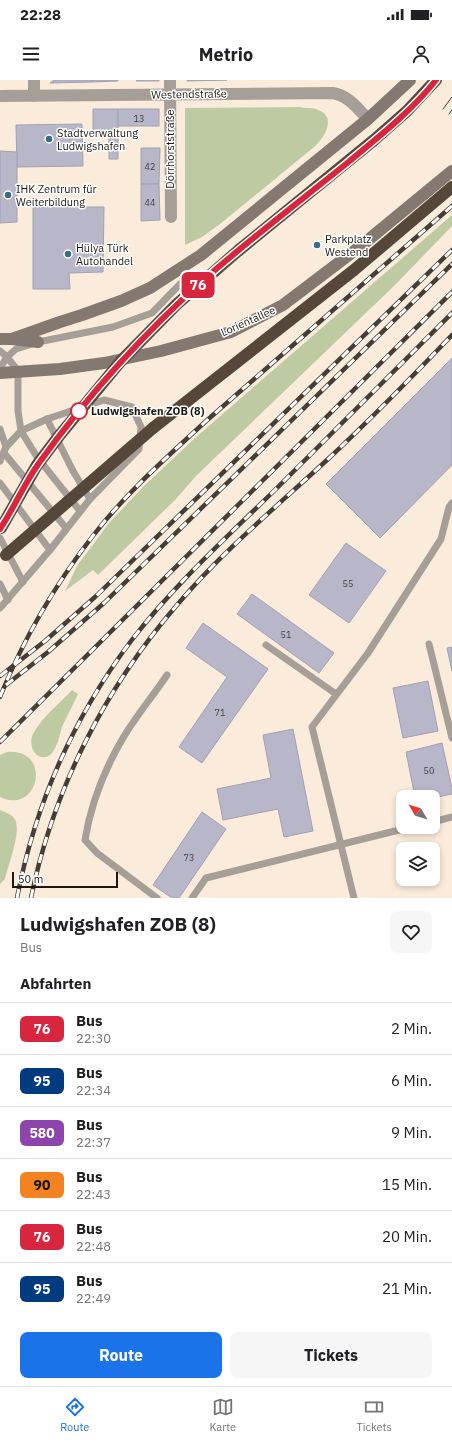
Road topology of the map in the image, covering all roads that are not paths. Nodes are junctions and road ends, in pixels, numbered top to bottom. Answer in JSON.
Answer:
{"nodes":[{"id":1,"x":34,"y":80,"type":"edge"},
{"id":2,"x":170,"y":80,"type":"edge"},
{"id":3,"x":410,"y":80,"type":"edge"},
{"id":4,"x":436,"y":80,"type":"edge"},
{"id":5,"x":170,"y":95,"type":"junction"},
{"id":6,"x":0,"y":96,"type":"edge"},
{"id":7,"x":34,"y":96,"type":"junction"},
{"id":8,"x":368,"y":119,"type":"junction"},
{"id":9,"x":452,"y":171,"type":"edge"},
{"id":10,"x":452,"y":187,"type":"edge"},
{"id":11,"x":171,"y":217,"type":"dead end"},
{"id":12,"x":185,"y":266,"type":"junction"},
{"id":13,"x":0,"y":339,"type":"edge"},
{"id":14,"x":12,"y":339,"type":"junction"},
{"id":15,"x":38,"y":342,"type":"junction"},
{"id":16,"x":0,"y":351,"type":"edge"},
{"id":17,"x":7,"y":357,"type":"junction"},
{"id":18,"x":0,"y":368,"type":"edge"},
{"id":19,"x":18,"y":371,"type":"junction"},
{"id":20,"x":0,"y":372,"type":"edge"},
{"id":21,"x":47,"y":419,"type":"junction"},
{"id":22,"x":0,"y":429,"type":"edge"},
{"id":23,"x":21,"y":431,"type":"junction"},
{"id":24,"x":5,"y":450,"type":"junction"},
{"id":25,"x":0,"y":461,"type":"edge"},
{"id":26,"x":0,"y":483,"type":"edge"},
{"id":27,"x":90,"y":499,"type":"junction"},
{"id":28,"x":452,"y":503,"type":"edge"},
{"id":29,"x":80,"y":511,"type":"junction"},
{"id":30,"x":66,"y":528,"type":"junction"},
{"id":31,"x":0,"y":532,"type":"edge"},
{"id":32,"x":50,"y":550,"type":"junction"},
{"id":33,"x":3,"y":559,"type":"edge"},
{"id":34,"x":23,"y":582,"type":"junction"},
{"id":35,"x":0,"y":584,"type":"edge"},
{"id":36,"x":8,"y":600,"type":"junction"},
{"id":37,"x":0,"y":608,"type":"edge"},
{"id":38,"x":429,"y":644,"type":"dead end"},
{"id":39,"x":266,"y":645,"type":"dead end"},
{"id":40,"x":167,"y":675,"type":"dead end"},
{"id":41,"x":336,"y":694,"type":"junction"},
{"id":42,"x":452,"y":738,"type":"edge"},
{"id":43,"x":452,"y":817,"type":"edge"},
{"id":44,"x":440,"y":820,"type":"edge"},
{"id":45,"x":396,"y":831,"type":"edge"},
{"id":46,"x":341,"y":844,"type":"junction"},
{"id":47,"x":158,"y":898,"type":"edge"},
{"id":48,"x":192,"y":898,"type":"edge"},
{"id":49,"x":354,"y":898,"type":"edge"}],
"edges":[{"from":1,"to":7,"type":"street"},
{"from":2,"to":5,"type":"street","name":"Dörrhorststraße"},
{"from":3,"to":8,"type":"main road"},
{"from":4,"to":31,"type":"highway","bridge":true},
{"from":5,"to":7,"type":"street","name":"Westendstraße"},
{"from":5,"to":8,"type":"street","name":"Westendstraße"},
{"from":5,"to":11,"type":"street","name":"Dörrhorststraße"},
{"from":6,"to":7,"type":"street","name":"Westendstraße"},
{"from":8,"to":12,"type":"main road"},
{"from":9,"to":19,"type":"main road","name":"Lorientallee"},
{"from":10,"to":33,"type":"highway","bridge":true},
{"from":12,"to":14,"type":"main road"},
{"from":12,"to":15,"type":"lane"},
{"from":13,"to":14,"type":"main road"},
{"from":14,"to":15,"type":"main road"},
{"from":15,"to":17,"type":"lane"},
{"from":16,"to":17,"type":"lane"},
{"from":17,"to":18,"type":"lane"},
{"from":17,"to":19,"type":"lane"},
{"from":19,"to":20,"type":"main road","name":"Lorientallee"},
{"from":19,"to":23,"type":"lane"},
{"from":21,"to":23,"type":"lane"},
{"from":21,"to":27,"type":"lane"},
{"from":21,"to":27,"type":"lane"},
{"from":22,"to":24,"type":"lane"},
{"from":23,"to":24,"type":"lane"},
{"from":23,"to":29,"type":"lane"},
{"from":24,"to":25,"type":"lane"},
{"from":24,"to":30,"type":"lane"},
{"from":26,"to":32,"type":"lane"},
{"from":27,"to":29,"type":"lane"},
{"from":28,"to":41,"type":"lane"},
{"from":29,"to":30,"type":"lane"},
{"from":30,"to":32,"type":"lane"},
{"from":31,"to":34,"type":"lane"},
{"from":32,"to":34,"type":"lane"},
{"from":34,"to":36,"type":"lane"},
{"from":35,"to":36,"type":"lane"},
{"from":36,"to":37,"type":"lane"},
{"from":38,"to":42,"type":"lane"},
{"from":39,"to":41,"type":"lane"},
{"from":40,"to":47,"type":"lane"},
{"from":41,"to":46,"type":"lane"},
{"from":43,"to":44,"type":"lane"},
{"from":45,"to":46,"type":"lane"},
{"from":46,"to":48,"type":"lane"},
{"from":46,"to":49,"type":"lane"}]}
